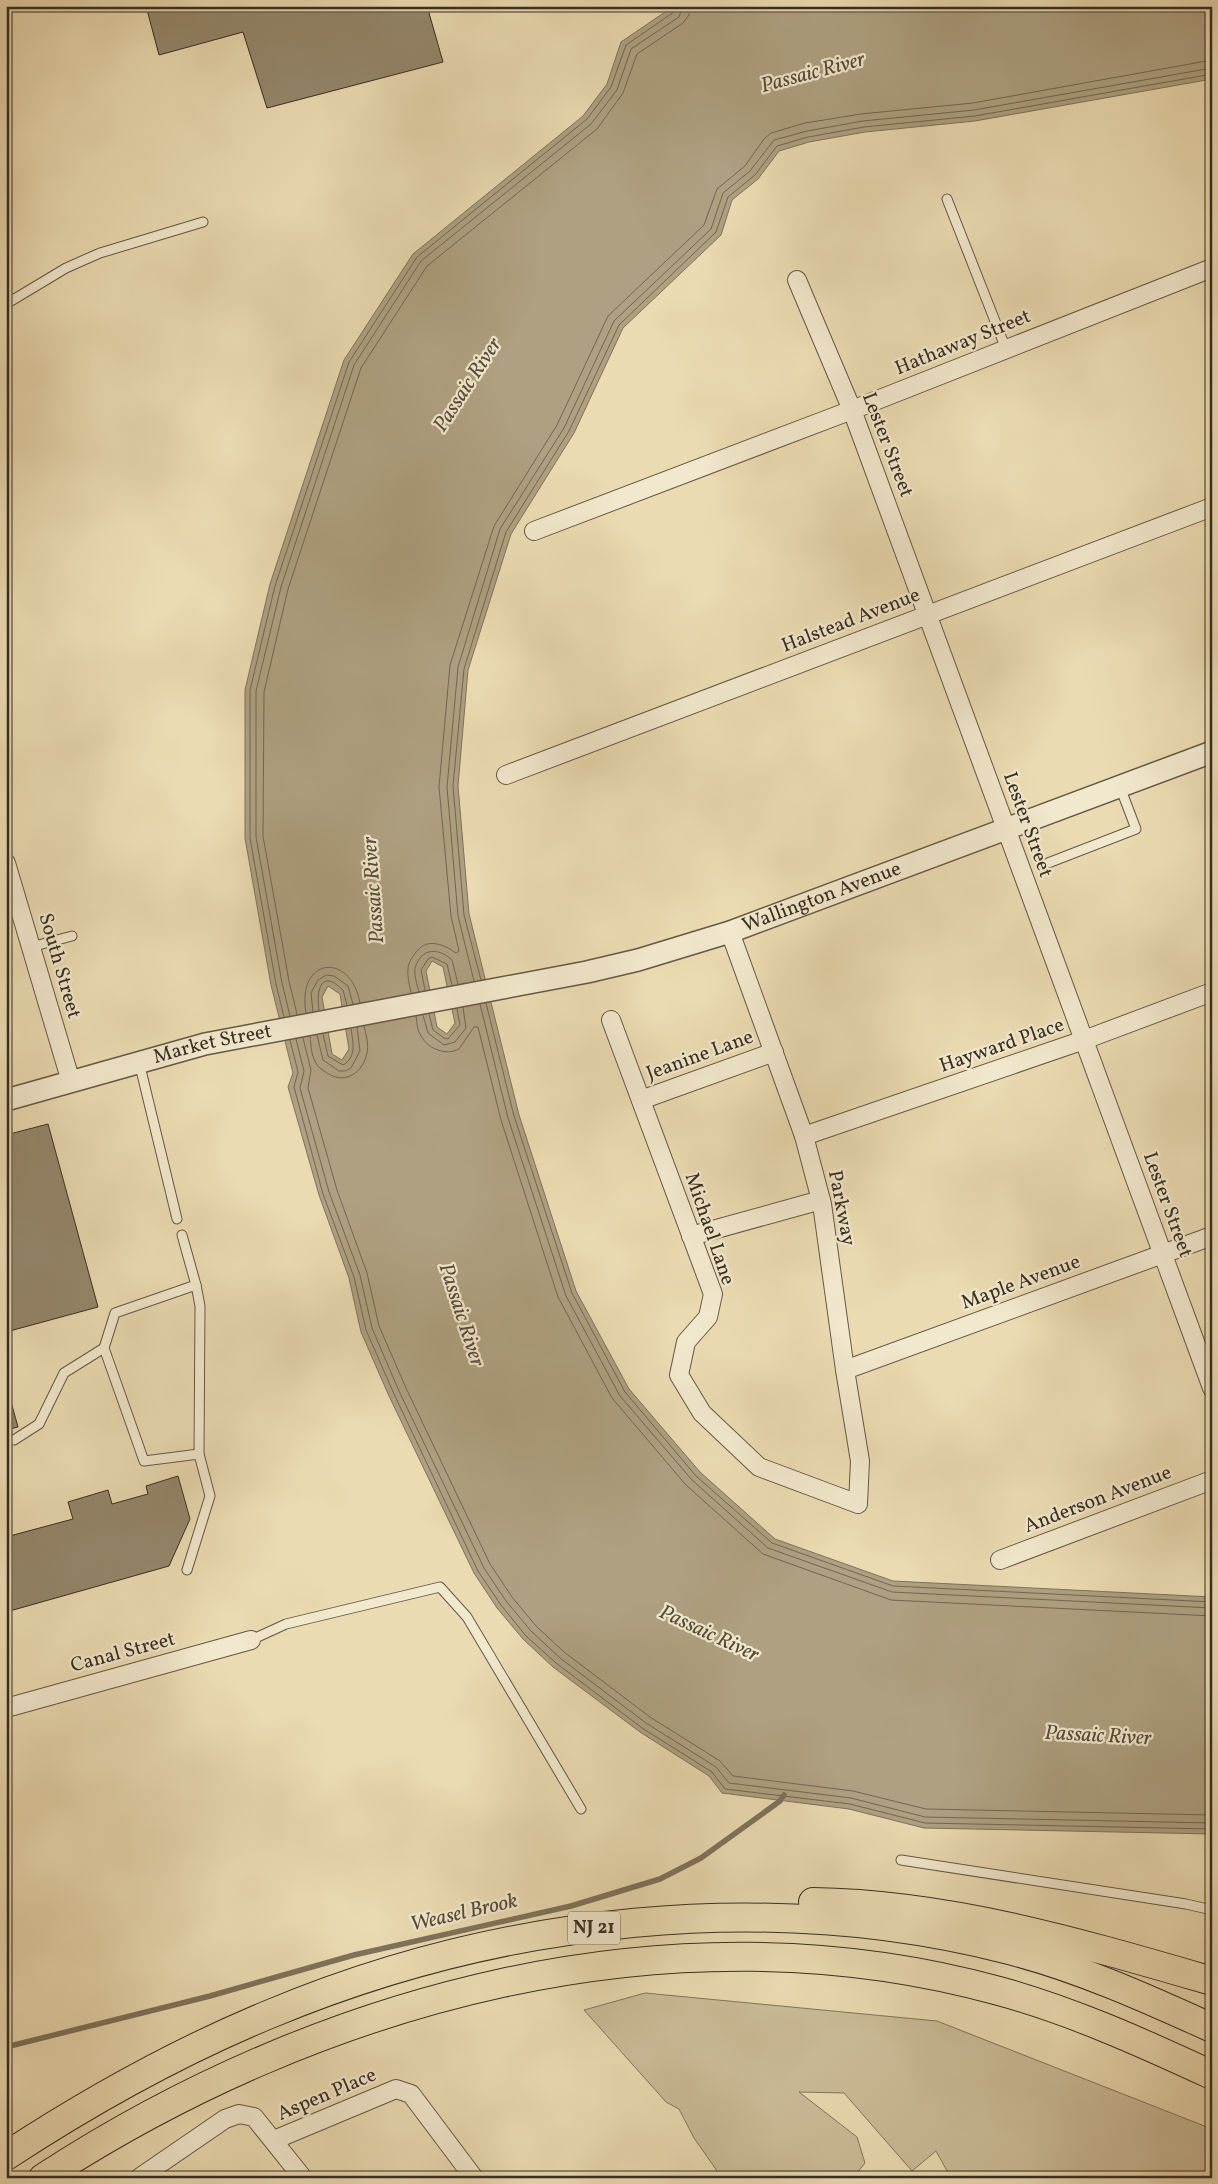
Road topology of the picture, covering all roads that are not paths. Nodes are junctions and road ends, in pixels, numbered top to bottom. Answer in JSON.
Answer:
{"nodes":[{"id":1,"x":947,"y":199,"type":"dead end"},
{"id":2,"x":203,"y":222,"type":"dead end"},
{"id":3,"x":1212,"y":268,"type":"edge"},
{"id":4,"x":797,"y":280,"type":"dead end"},
{"id":5,"x":6,"y":304,"type":"edge"},
{"id":6,"x":1006,"y":349,"type":"junction"},
{"id":7,"x":852,"y":410,"type":"junction"},
{"id":8,"x":1212,"y":507,"type":"edge"},
{"id":9,"x":534,"y":531,"type":"dead end"},
{"id":10,"x":927,"y":615,"type":"junction"},
{"id":11,"x":1212,"y":752,"type":"edge"},
{"id":12,"x":506,"y":775,"type":"dead end"},
{"id":13,"x":1120,"y":787,"type":"junction"},
{"id":14,"x":1006,"y":830,"type":"junction"},
{"id":15,"x":6,"y":863,"type":"edge"},
{"id":16,"x":1048,"y":863,"type":"dead end"},
{"id":17,"x":730,"y":932,"type":"junction"},
{"id":18,"x":72,"y":936,"type":"dead end"},
{"id":19,"x":31,"y":947,"type":"junction"},
{"id":20,"x":1212,"y":992,"type":"edge"},
{"id":21,"x":422,"y":1003,"type":"joint"},
{"id":22,"x":611,"y":1020,"type":"dead end"},
{"id":23,"x":1084,"y":1040,"type":"junction"},
{"id":24,"x":774,"y":1052,"type":"junction"},
{"id":25,"x":138,"y":1062,"type":"junction"},
{"id":26,"x":71,"y":1082,"type":"junction"},
{"id":27,"x":6,"y":1100,"type":"edge"},
{"id":28,"x":640,"y":1100,"type":"junction"},
{"id":29,"x":804,"y":1136,"type":"junction"},
{"id":30,"x":821,"y":1200,"type":"junction"},
{"id":31,"x":177,"y":1218,"type":"dead end"},
{"id":32,"x":182,"y":1235,"type":"dead end"},
{"id":33,"x":691,"y":1236,"type":"junction"},
{"id":34,"x":1212,"y":1236,"type":"edge"},
{"id":35,"x":1163,"y":1255,"type":"junction"},
{"id":36,"x":196,"y":1285,"type":"junction"},
{"id":37,"x":104,"y":1348,"type":"junction"},
{"id":38,"x":844,"y":1370,"type":"junction"},
{"id":39,"x":1212,"y":1388,"type":"edge"},
{"id":40,"x":9,"y":1444,"type":"edge"},
{"id":41,"x":199,"y":1454,"type":"junction"},
{"id":42,"x":1212,"y":1480,"type":"edge"},
{"id":43,"x":858,"y":1504,"type":"joint"},
{"id":44,"x":1000,"y":1560,"type":"dead end"},
{"id":45,"x":187,"y":1570,"type":"dead end"},
{"id":46,"x":251,"y":1640,"type":"joint"},
{"id":47,"x":6,"y":1708,"type":"edge"},
{"id":48,"x":581,"y":1808,"type":"dead end"},
{"id":49,"x":901,"y":1860,"type":"dead end"},
{"id":50,"x":1212,"y":1910,"type":"edge"},
{"id":51,"x":636,"y":1923,"type":"junction"},
{"id":52,"x":1212,"y":1981,"type":"edge"},
{"id":53,"x":1212,"y":2028,"type":"edge"},
{"id":54,"x":1212,"y":2075,"type":"edge"},
{"id":55,"x":274,"y":2140,"type":"junction"},
{"id":56,"x":6,"y":2156,"type":"edge"},
{"id":57,"x":43,"y":2178,"type":"edge"},
{"id":58,"x":139,"y":2178,"type":"edge"},
{"id":59,"x":303,"y":2178,"type":"edge"},
{"id":60,"x":474,"y":2178,"type":"edge"}],
"edges":[{"from":1,"to":6,"type":"lane"},
{"from":2,"to":5,"type":"lane"},
{"from":3,"to":6,"type":"street","name":"Hathaway Street"},
{"from":4,"to":7,"type":"street","name":"Lester Street"},
{"from":6,"to":7,"type":"street","name":"Hathaway Street"},
{"from":7,"to":9,"type":"street","name":"Hathaway Street"},
{"from":7,"to":10,"type":"street","name":"Lester Street"},
{"from":8,"to":10,"type":"street","name":"Halstead Avenue"},
{"from":10,"to":12,"type":"street","name":"Halstead Avenue"},
{"from":10,"to":14,"type":"street","name":"Lester Street"},
{"from":11,"to":13,"type":"street","name":"Wallington Avenue"},
{"from":13,"to":14,"type":"street","name":"Wallington Avenue"},
{"from":13,"to":16,"type":"lane"},
{"from":14,"to":17,"type":"street","name":"Wallington Avenue"},
{"from":14,"to":23,"type":"street","name":"Lester Street"},
{"from":15,"to":19,"type":"street","name":"South Street"},
{"from":17,"to":21,"type":"street","name":"Wallington Avenue"},
{"from":17,"to":24,"type":"street","name":"Parkway"},
{"from":18,"to":19,"type":"lane"},
{"from":19,"to":26,"type":"street","name":"South Street"},
{"from":20,"to":23,"type":"street","name":"Hayward Place"},
{"from":21,"to":25,"type":"street","name":"Market Street"},
{"from":22,"to":28,"type":"street","name":"Michael Lane"},
{"from":23,"to":29,"type":"street","name":"Hayward Place"},
{"from":23,"to":35,"type":"street","name":"Lester Street"},
{"from":24,"to":28,"type":"street","name":"Jeanine Lane"},
{"from":24,"to":29,"type":"street","name":"Parkway"},
{"from":25,"to":26,"type":"street","name":"Market Street"},
{"from":25,"to":31,"type":"lane"},
{"from":26,"to":27,"type":"street","name":"Market Street"},
{"from":28,"to":33,"type":"street","name":"Michael Lane"},
{"from":29,"to":30,"type":"street","name":"Parkway"},
{"from":30,"to":33,"type":"street"},
{"from":30,"to":38,"type":"street","name":"Parkway"},
{"from":32,"to":36,"type":"lane"},
{"from":33,"to":43,"type":"street","name":"Michael Lane"},
{"from":34,"to":35,"type":"street","name":"Maple Avenue"},
{"from":35,"to":38,"type":"street","name":"Maple Avenue"},
{"from":35,"to":39,"type":"street","name":"Lester Street"},
{"from":36,"to":37,"type":"lane"},
{"from":36,"to":41,"type":"lane"},
{"from":37,"to":40,"type":"lane"},
{"from":37,"to":41,"type":"lane"},
{"from":38,"to":43,"type":"street","name":"Parkway"},
{"from":41,"to":45,"type":"lane"},
{"from":42,"to":44,"type":"street","name":"Anderson Avenue"},
{"from":46,"to":47,"type":"street","name":"Canal Street"},
{"from":46,"to":48,"type":"lane"},
{"from":49,"to":50,"type":"lane"},
{"from":51,"to":52,"type":"highway"},
{"from":51,"to":53,"type":"highway","number":"NJ 21"},
{"from":51,"to":56,"type":"highway","number":"NJ 21"},
{"from":54,"to":57,"type":"highway","number":"NJ 21"},
{"from":55,"to":58,"type":"street"},
{"from":55,"to":59,"type":"street"},
{"from":55,"to":60,"type":"street","name":"Aspen Place"}]}
